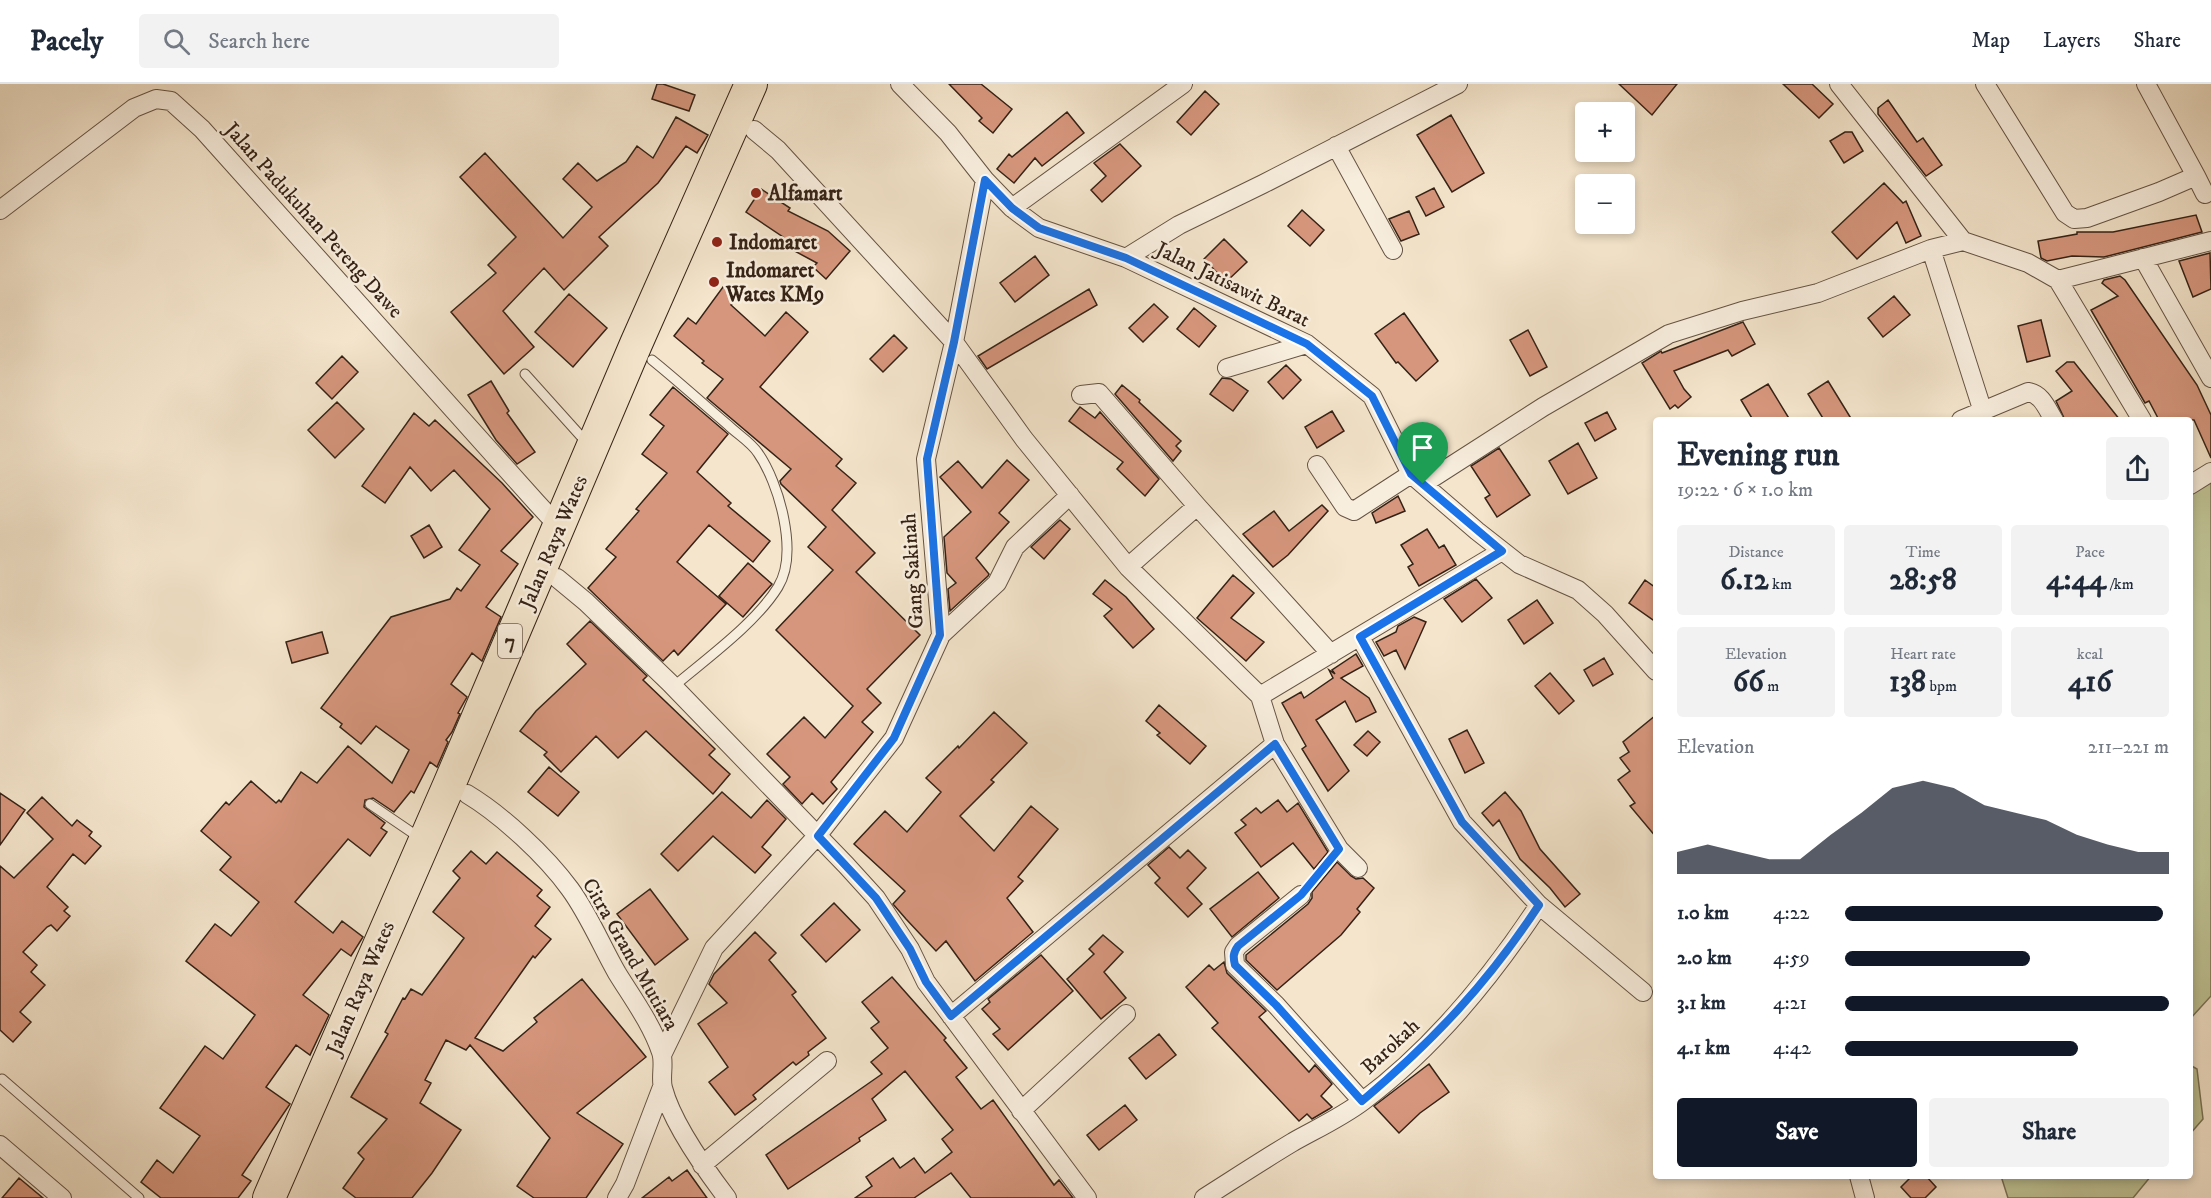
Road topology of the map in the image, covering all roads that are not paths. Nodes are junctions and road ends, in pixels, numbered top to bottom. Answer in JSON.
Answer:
{"nodes":[{"id":1,"x":751,"y":84,"type":"edge"},
{"id":2,"x":773,"y":84,"type":"edge"},
{"id":3,"x":900,"y":84,"type":"edge"},
{"id":4,"x":1183,"y":84,"type":"edge"},
{"id":5,"x":1458,"y":84,"type":"edge"},
{"id":6,"x":1839,"y":84,"type":"edge"},
{"id":7,"x":1985,"y":84,"type":"edge"},
{"id":8,"x":2146,"y":84,"type":"edge"},
{"id":9,"x":754,"y":130,"type":"junction"},
{"id":10,"x":1336,"y":146,"type":"junction"},
{"id":11,"x":2196,"y":176,"type":"junction"},
{"id":12,"x":985,"y":180,"type":"junction"},
{"id":13,"x":2205,"y":194,"type":"dead end"},
{"id":14,"x":1012,"y":208,"type":"junction"},
{"id":15,"x":0,"y":210,"type":"edge"},
{"id":16,"x":2211,"y":241,"type":"edge"},
{"id":17,"x":1963,"y":242,"type":"junction"},
{"id":18,"x":1931,"y":249,"type":"junction"},
{"id":19,"x":1393,"y":250,"type":"dead end"},
{"id":20,"x":1126,"y":258,"type":"junction"},
{"id":21,"x":2143,"y":258,"type":"junction"},
{"id":22,"x":2058,"y":280,"type":"junction"},
{"id":23,"x":954,"y":342,"type":"junction"},
{"id":24,"x":1307,"y":344,"type":"junction"},
{"id":25,"x":651,"y":360,"type":"junction"},
{"id":26,"x":1227,"y":368,"type":"dead end"},
{"id":27,"x":525,"y":374,"type":"dead end"},
{"id":28,"x":2211,"y":378,"type":"edge"},
{"id":29,"x":1081,"y":395,"type":"dead end"},
{"id":30,"x":1983,"y":412,"type":"junction"},
{"id":31,"x":1969,"y":417,"type":"edge"},
{"id":32,"x":2052,"y":417,"type":"edge"},
{"id":33,"x":2140,"y":417,"type":"edge"},
{"id":34,"x":593,"y":449,"type":"junction"},
{"id":35,"x":1317,"y":465,"type":"dead end"},
{"id":36,"x":2211,"y":472,"type":"edge"},
{"id":37,"x":1417,"y":479,"type":"junction"},
{"id":38,"x":2193,"y":483,"type":"edge"},
{"id":39,"x":1070,"y":495,"type":"junction"},
{"id":40,"x":1197,"y":506,"type":"junction"},
{"id":41,"x":560,"y":527,"type":"junction"},
{"id":42,"x":1502,"y":551,"type":"junction"},
{"id":43,"x":1128,"y":567,"type":"junction"},
{"id":44,"x":558,"y":578,"type":"junction"},
{"id":45,"x":940,"y":635,"type":"junction"},
{"id":46,"x":1360,"y":637,"type":"junction"},
{"id":47,"x":1331,"y":654,"type":"junction"},
{"id":48,"x":1653,"y":668,"type":"edge"},
{"id":49,"x":673,"y":687,"type":"junction"},
{"id":50,"x":1260,"y":696,"type":"junction"},
{"id":51,"x":1275,"y":744,"type":"junction"},
{"id":52,"x":467,"y":794,"type":"junction"},
{"id":53,"x":370,"y":804,"type":"dead end"},
{"id":54,"x":818,"y":836,"type":"junction"},
{"id":55,"x":424,"y":841,"type":"junction"},
{"id":56,"x":1339,"y":849,"type":"junction"},
{"id":57,"x":1358,"y":868,"type":"dead end"},
{"id":58,"x":1301,"y":895,"type":"joint"},
{"id":59,"x":1539,"y":905,"type":"junction"},
{"id":60,"x":1642,"y":992,"type":"dead end"},
{"id":61,"x":1126,"y":1014,"type":"dead end"},
{"id":62,"x":951,"y":1016,"type":"junction"},
{"id":63,"x":662,"y":1055,"type":"junction"},
{"id":64,"x":827,"y":1061,"type":"dead end"},
{"id":65,"x":2,"y":1079,"type":"dead end"},
{"id":66,"x":662,"y":1087,"type":"junction"},
{"id":67,"x":1362,"y":1101,"type":"junction"},
{"id":68,"x":1021,"y":1111,"type":"junction"},
{"id":69,"x":3,"y":1155,"type":"edge"},
{"id":70,"x":702,"y":1165,"type":"junction"},
{"id":71,"x":1859,"y":1179,"type":"edge"},
{"id":72,"x":1862,"y":1197,"type":"edge"},
{"id":73,"x":62,"y":1198,"type":"edge"},
{"id":74,"x":139,"y":1198,"type":"edge"},
{"id":75,"x":269,"y":1198,"type":"edge"},
{"id":76,"x":292,"y":1198,"type":"edge"},
{"id":77,"x":617,"y":1198,"type":"edge"},
{"id":78,"x":727,"y":1198,"type":"edge"},
{"id":79,"x":1087,"y":1198,"type":"edge"},
{"id":80,"x":1204,"y":1198,"type":"edge"}],
"edges":[{"from":1,"to":34,"type":"highway","name":"Jalan Raya Wates","number":"7"},
{"from":2,"to":9,"type":"highway","name":"Jalan Raya Wates"},
{"from":3,"to":12,"type":"street","name":"Jalan Jatisawit Barat"},
{"from":4,"to":14,"type":"street"},
{"from":5,"to":10,"type":"street"},
{"from":6,"to":17,"type":"street"},
{"from":7,"to":11,"type":"street"},
{"from":8,"to":11,"type":"street"},
{"from":9,"to":23,"type":"street"},
{"from":9,"to":25,"type":"highway","name":"Jalan Raya Wates"},
{"from":10,"to":19,"type":"street"},
{"from":10,"to":20,"type":"street"},
{"from":11,"to":13,"type":"street"},
{"from":12,"to":14,"type":"street","name":"Jalan Jatisawit Barat"},
{"from":12,"to":23,"type":"street","name":"Gang Sakinah"},
{"from":14,"to":20,"type":"street","name":"Jalan Jatisawit Barat"},
{"from":15,"to":41,"type":"street","name":"Jalan Padukuhan Pereng Dawe"},
{"from":16,"to":21,"type":"street"},
{"from":17,"to":18,"type":"street"},
{"from":17,"to":22,"type":"street"},
{"from":18,"to":30,"type":"street"},
{"from":18,"to":37,"type":"street"},
{"from":20,"to":24,"type":"street","name":"Jalan Jatisawit Barat"},
{"from":21,"to":22,"type":"street"},
{"from":21,"to":28,"type":"street"},
{"from":22,"to":33,"type":"street"},
{"from":23,"to":39,"type":"street"},
{"from":23,"to":45,"type":"street","name":"Gang Sakinah"},
{"from":24,"to":26,"type":"street"},
{"from":24,"to":37,"type":"street","name":"Jalan Jatisawit Barat"},
{"from":25,"to":44,"type":"highway","name":"Jalan Raya Wates"},
{"from":25,"to":49,"type":"lane"},
{"from":27,"to":34,"type":"lane"},
{"from":29,"to":40,"type":"street"},
{"from":30,"to":31,"type":"street"},
{"from":30,"to":32,"type":"street"},
{"from":34,"to":41,"type":"highway","name":"Jalan Raya Wates","number":"7"},
{"from":35,"to":37,"type":"street"},
{"from":36,"to":38,"type":"street"},
{"from":37,"to":42,"type":"street","name":"Jalan Jatisawit Barat"},
{"from":39,"to":43,"type":"street"},
{"from":39,"to":45,"type":"street"},
{"from":40,"to":43,"type":"street"},
{"from":40,"to":47,"type":"street"},
{"from":41,"to":55,"type":"highway","name":"Jalan Raya Wates","number":"7"},
{"from":42,"to":46,"type":"street"},
{"from":42,"to":48,"type":"street","name":"Jalan Jatisawit Barat"},
{"from":43,"to":50,"type":"street"},
{"from":44,"to":49,"type":"street"},
{"from":44,"to":52,"type":"highway","name":"Jalan Raya Wates"},
{"from":45,"to":54,"type":"street","name":"Gang Sakinah"},
{"from":46,"to":47,"type":"street"},
{"from":46,"to":59,"type":"street"},
{"from":47,"to":50,"type":"street"},
{"from":49,"to":54,"type":"street"},
{"from":50,"to":51,"type":"street"},
{"from":51,"to":56,"type":"street"},
{"from":51,"to":62,"type":"street"},
{"from":52,"to":63,"type":"street","name":"Citra Grand Mutiara"},
{"from":52,"to":76,"type":"highway","name":"Jalan Raya Wates"},
{"from":53,"to":55,"type":"lane"},
{"from":54,"to":62,"type":"street"},
{"from":54,"to":63,"type":"street","name":"Gang Sakinah"},
{"from":55,"to":75,"type":"highway","name":"Jalan Raya Wates","number":"7"},
{"from":56,"to":57,"type":"street"},
{"from":56,"to":58,"type":"lane"},
{"from":58,"to":67,"type":"street"},
{"from":59,"to":60,"type":"street"},
{"from":59,"to":67,"type":"street","name":"Barokah"},
{"from":61,"to":68,"type":"street"},
{"from":62,"to":68,"type":"street"},
{"from":63,"to":66,"type":"street","name":"Citra Grand Mutiara"},
{"from":64,"to":70,"type":"street"},
{"from":65,"to":74,"type":"lane"},
{"from":66,"to":70,"type":"street","name":"Citra Grand Mutiara"},
{"from":66,"to":77,"type":"street"},
{"from":67,"to":80,"type":"street","name":"Barokah"},
{"from":68,"to":79,"type":"street"},
{"from":69,"to":73,"type":"street"},
{"from":70,"to":78,"type":"street","name":"Citra Grand Mutiara"},
{"from":71,"to":72,"type":"street"}]}
